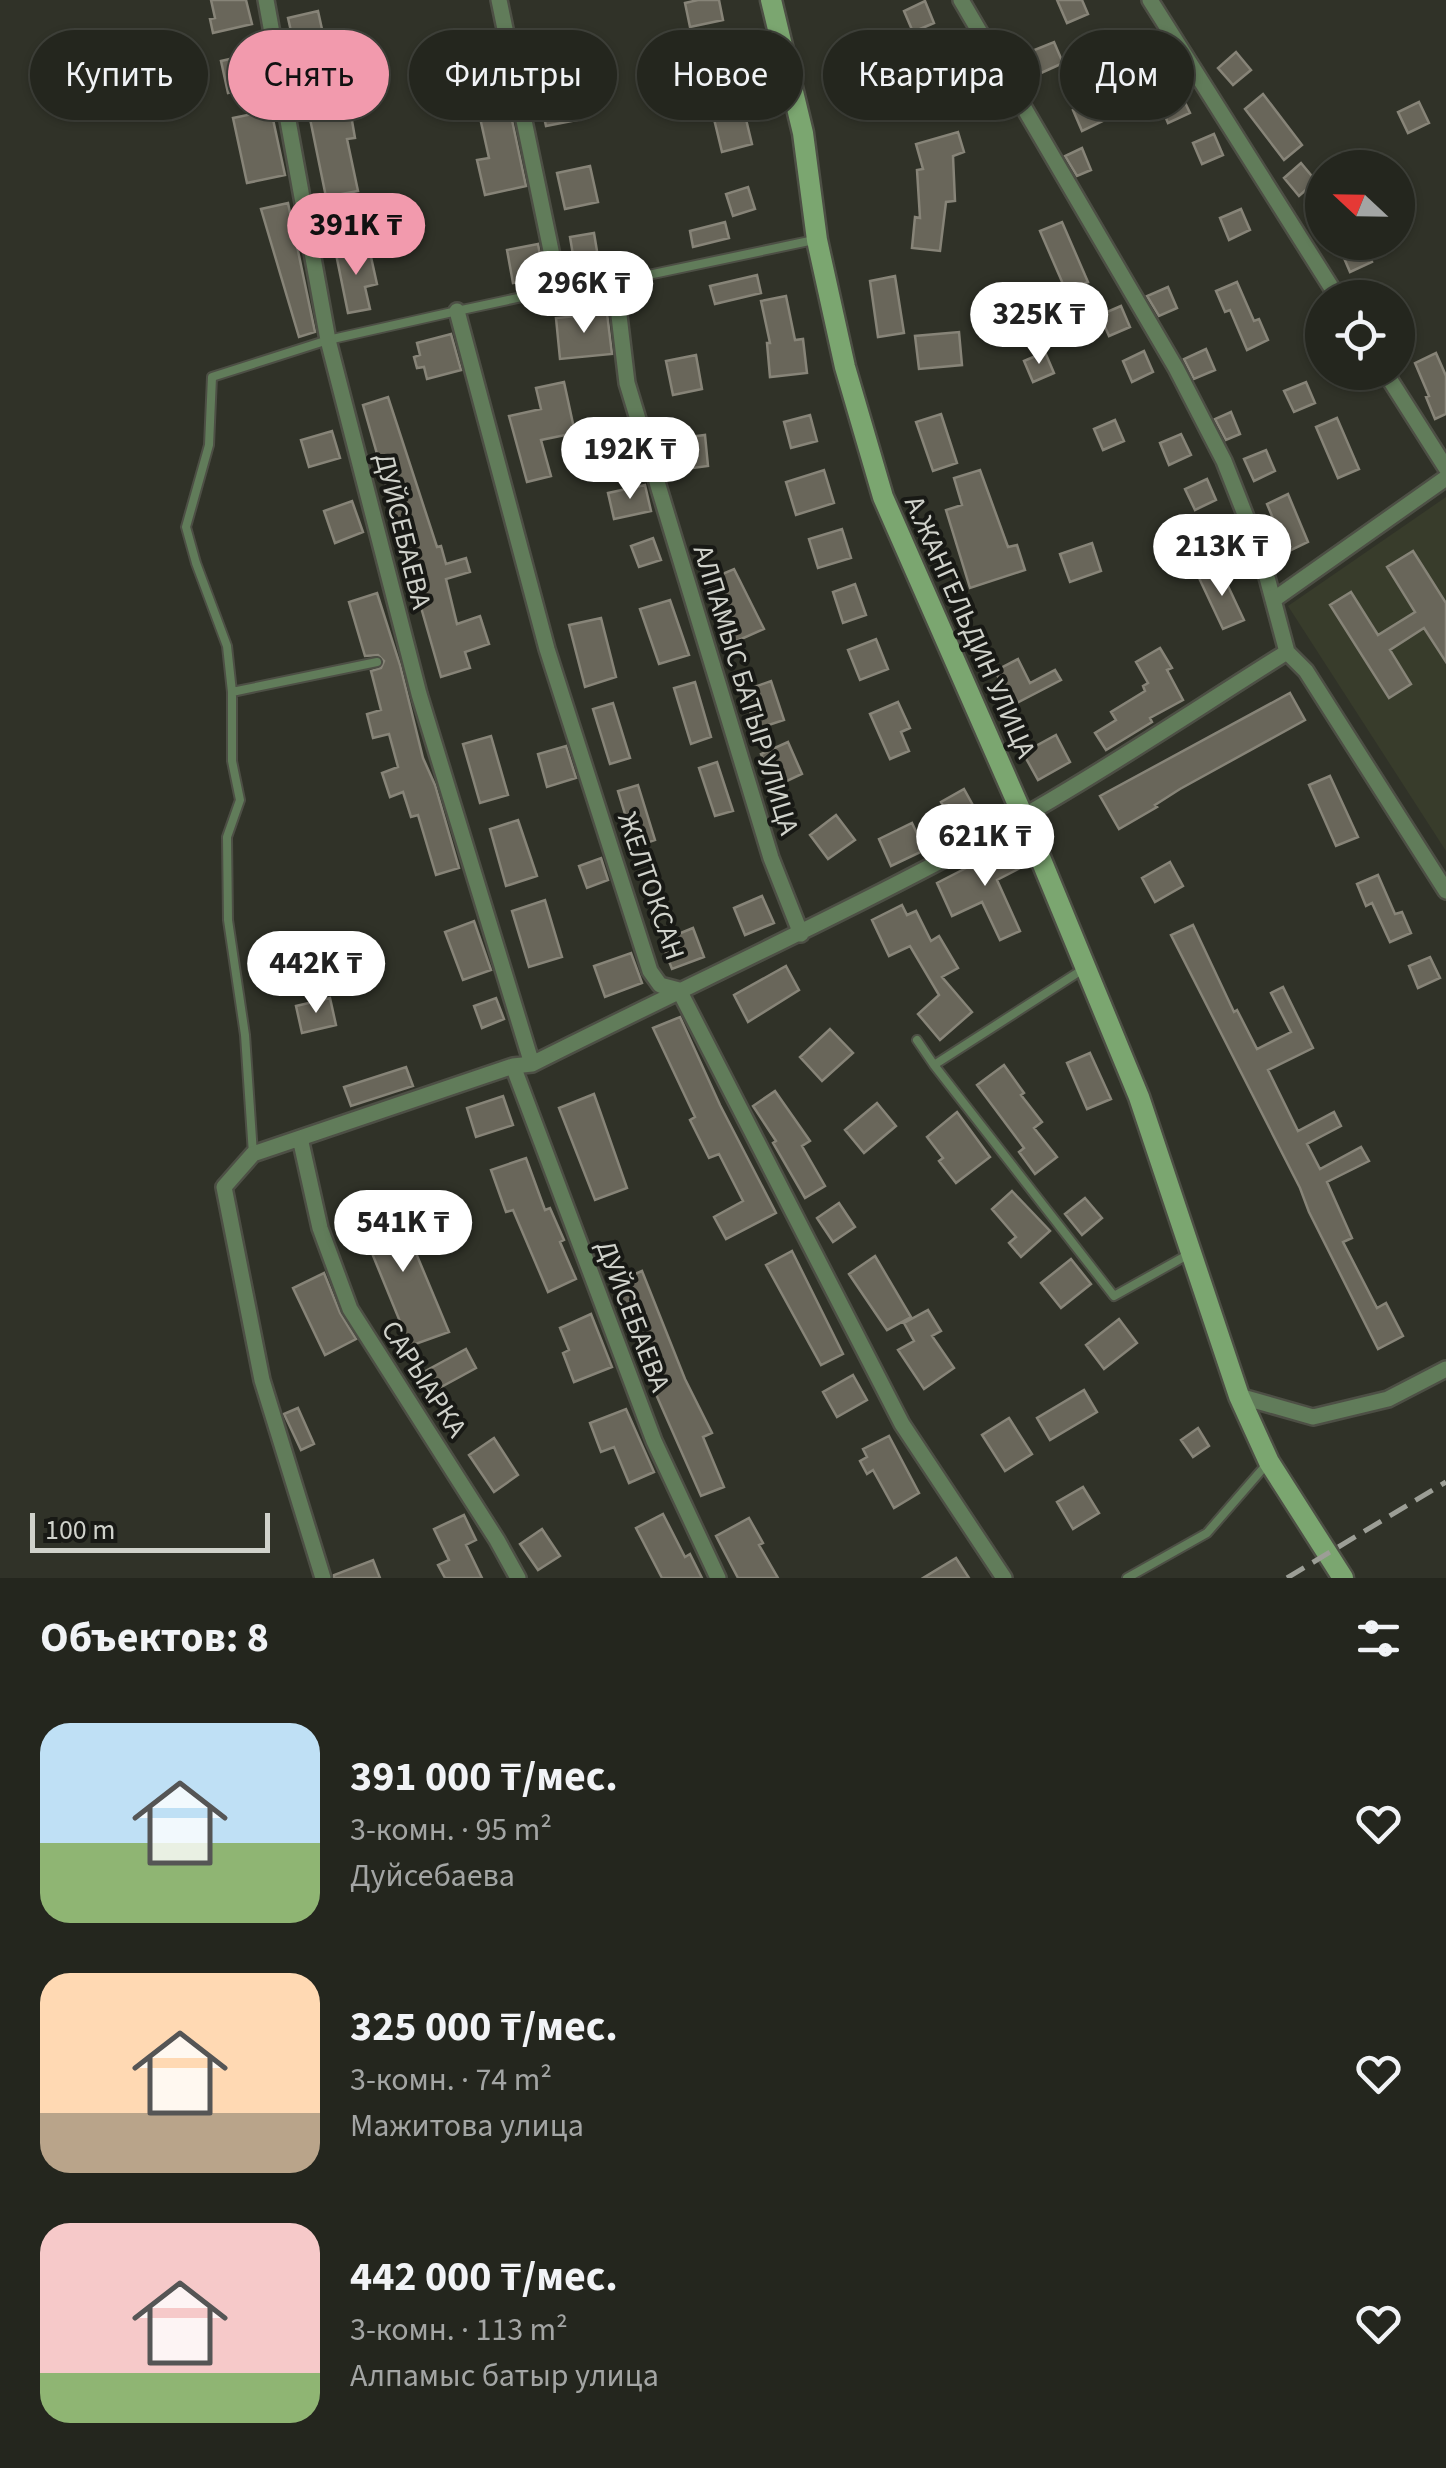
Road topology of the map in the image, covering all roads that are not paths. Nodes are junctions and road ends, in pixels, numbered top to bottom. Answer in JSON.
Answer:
{"nodes":[{"id":1,"x":266,"y":0,"type":"edge"},
{"id":2,"x":498,"y":0,"type":"edge"},
{"id":3,"x":771,"y":0,"type":"edge"},
{"id":4,"x":961,"y":0,"type":"edge"},
{"id":5,"x":1150,"y":0,"type":"edge"},
{"id":6,"x":817,"y":240,"type":"junction"},
{"id":7,"x":1327,"y":280,"type":"edge"},
{"id":8,"x":616,"y":282,"type":"junction"},
{"id":9,"x":559,"y":289,"type":"junction"},
{"id":10,"x":457,"y":311,"type":"junction"},
{"id":11,"x":328,"y":340,"type":"junction"},
{"id":12,"x":1396,"y":390,"type":"edge"},
{"id":13,"x":1446,"y":468,"type":"edge"},
{"id":14,"x":1446,"y":478,"type":"edge"},
{"id":15,"x":1274,"y":600,"type":"junction"},
{"id":16,"x":1287,"y":652,"type":"junction"},
{"id":17,"x":378,"y":662,"type":"dead end"},
{"id":18,"x":232,"y":692,"type":"junction"},
{"id":19,"x":1023,"y":816,"type":"junction"},
{"id":20,"x":1446,"y":891,"type":"edge"},
{"id":21,"x":801,"y":934,"type":"junction"},
{"id":22,"x":1085,"y":968,"type":"junction"},
{"id":23,"x":679,"y":990,"type":"junction"},
{"id":24,"x":918,"y":1040,"type":"dead end"},
{"id":25,"x":532,"y":1064,"type":"junction"},
{"id":26,"x":934,"y":1065,"type":"junction"},
{"id":27,"x":513,"y":1066,"type":"junction"},
{"id":28,"x":300,"y":1138,"type":"junction"},
{"id":29,"x":253,"y":1154,"type":"junction"},
{"id":30,"x":1191,"y":1252,"type":"junction"},
{"id":31,"x":1446,"y":1369,"type":"edge"},
{"id":32,"x":1239,"y":1396,"type":"junction"},
{"id":33,"x":1269,"y":1462,"type":"junction"},
{"id":34,"x":323,"y":1578,"type":"edge"},
{"id":35,"x":518,"y":1578,"type":"edge"},
{"id":36,"x":718,"y":1578,"type":"edge"},
{"id":37,"x":1004,"y":1578,"type":"edge"},
{"id":38,"x":1127,"y":1578,"type":"edge"},
{"id":39,"x":1343,"y":1578,"type":"edge"}],
"edges":[{"from":1,"to":11,"type":"street","name":"ДУЙСЕБАЕВА"},
{"from":2,"to":9,"type":"street"},
{"from":3,"to":6,"type":"street","name":"А.ЖАНГЕЛЬДИН УЛИЦА"},
{"from":4,"to":15,"type":"street"},
{"from":5,"to":7,"type":"street"},
{"from":6,"to":8,"type":"lane"},
{"from":6,"to":19,"type":"street","name":"А.ЖАНГЕЛЬДИН УЛИЦА"},
{"from":8,"to":9,"type":"lane"},
{"from":8,"to":21,"type":"street","name":"АЛПАМЫС БАТЫР УЛИЦА"},
{"from":9,"to":10,"type":"lane"},
{"from":10,"to":11,"type":"lane"},
{"from":10,"to":23,"type":"street","name":"ЖЕЛТОКСАН"},
{"from":11,"to":18,"type":"lane"},
{"from":11,"to":25,"type":"street","name":"ДУЙСЕБАЕВА"},
{"from":12,"to":13,"type":"street"},
{"from":14,"to":15,"type":"street"},
{"from":15,"to":16,"type":"street"},
{"from":16,"to":19,"type":"street"},
{"from":16,"to":20,"type":"street"},
{"from":17,"to":18,"type":"lane"},
{"from":18,"to":29,"type":"lane"},
{"from":19,"to":21,"type":"street"},
{"from":19,"to":22,"type":"street","name":"А.ЖАНГЕЛЬДИН УЛИЦА"},
{"from":21,"to":23,"type":"street"},
{"from":22,"to":26,"type":"lane"},
{"from":22,"to":30,"type":"street","name":"А.ЖАНГЕЛЬДИН УЛИЦА"},
{"from":23,"to":25,"type":"street"},
{"from":23,"to":37,"type":"street","name":"ЖЕЛТОКСАН"},
{"from":24,"to":26,"type":"lane"},
{"from":25,"to":27,"type":"street"},
{"from":26,"to":30,"type":"lane"},
{"from":27,"to":28,"type":"street"},
{"from":27,"to":36,"type":"street","name":"ДУЙСЕБАЕВА"},
{"from":28,"to":29,"type":"street"},
{"from":28,"to":35,"type":"street","name":"САРЫАРКА"},
{"from":29,"to":34,"type":"street"},
{"from":30,"to":32,"type":"street","name":"А.ЖАНГЕЛЬДИН УЛИЦА"},
{"from":31,"to":32,"type":"street"},
{"from":32,"to":33,"type":"street","name":"А.ЖАНГЕЛЬДИН УЛИЦА"},
{"from":33,"to":38,"type":"lane"},
{"from":33,"to":39,"type":"street","name":"А.ЖАНГЕЛЬДИН УЛИЦА"}]}
